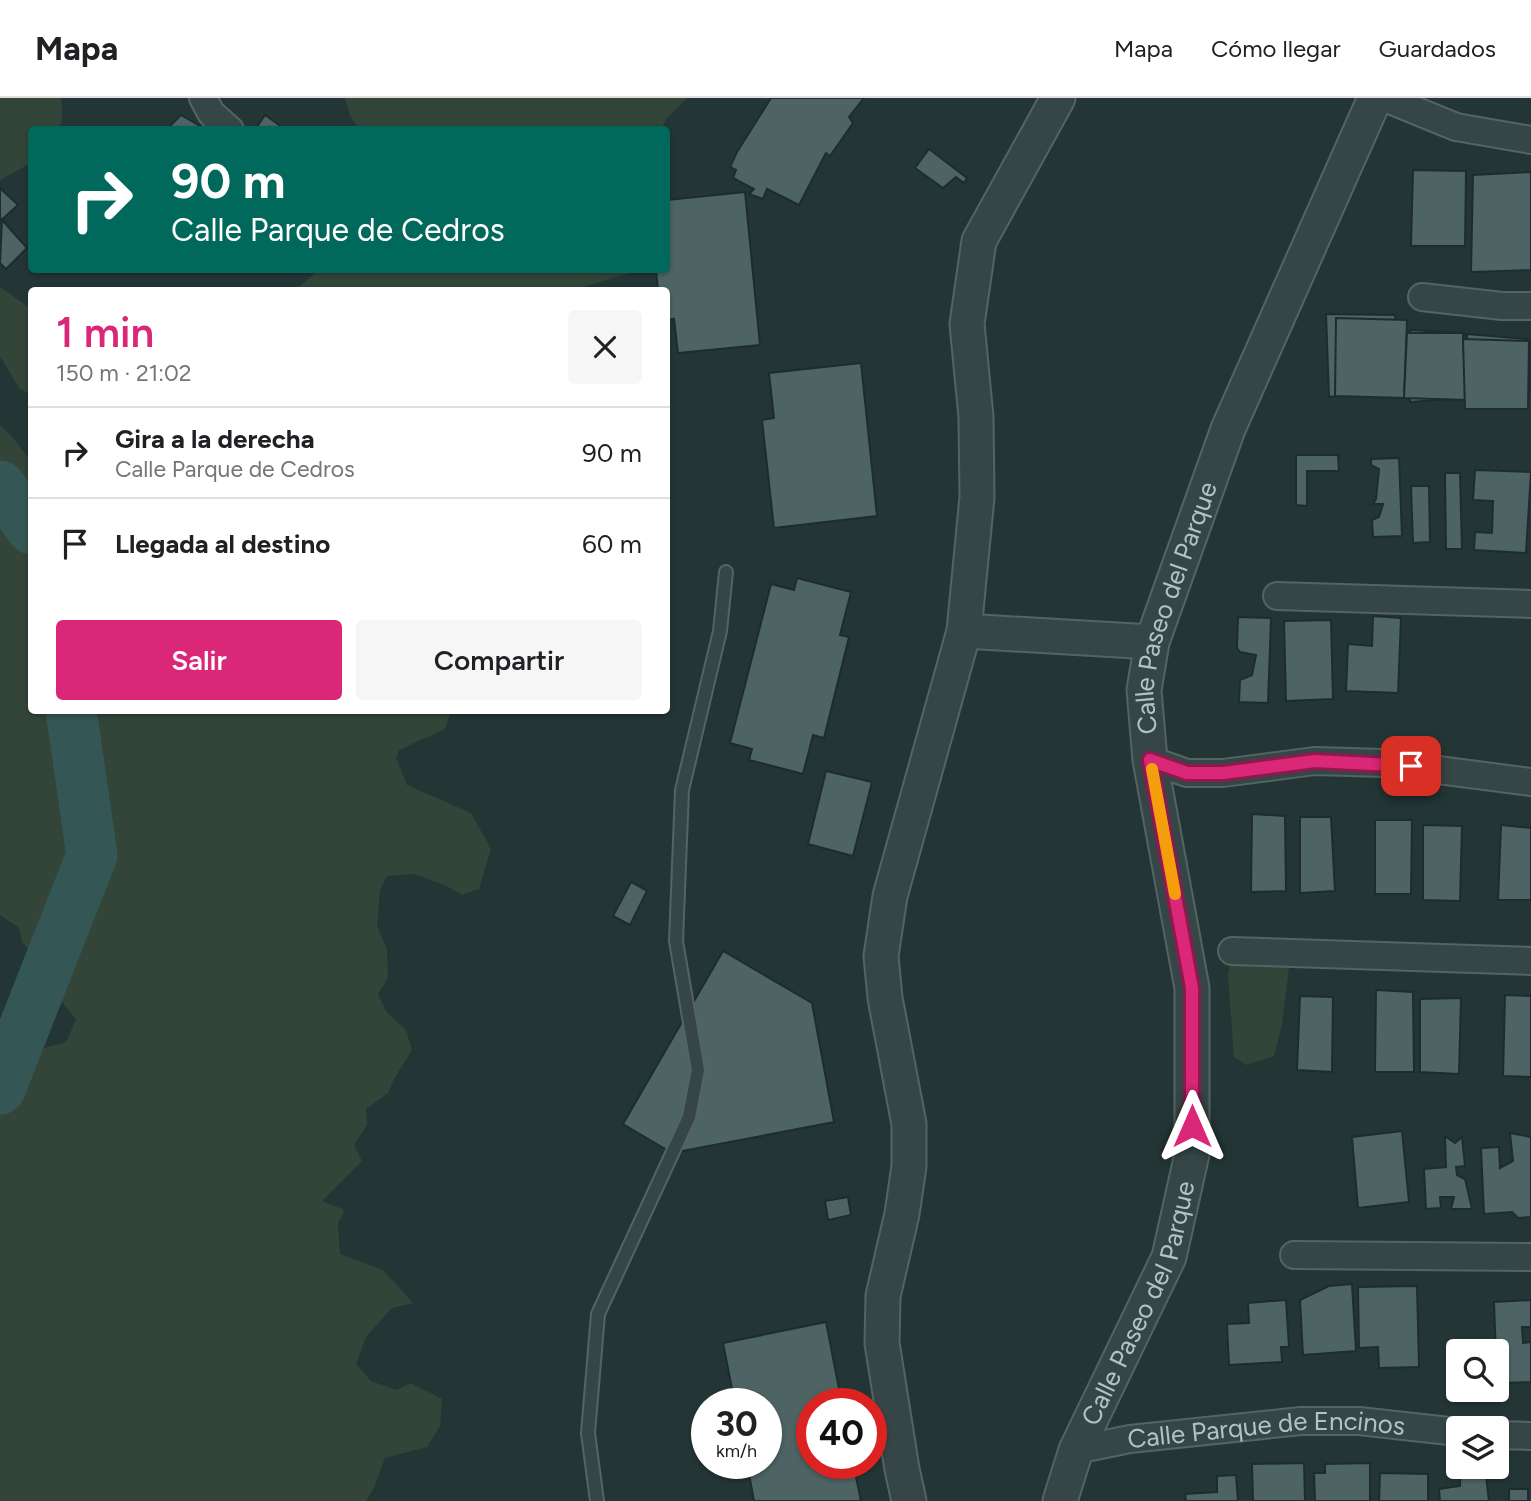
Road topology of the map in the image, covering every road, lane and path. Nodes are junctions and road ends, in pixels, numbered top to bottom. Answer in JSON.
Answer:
{"nodes":[{"id":1,"x":203,"y":98,"type":"edge"},
{"id":2,"x":1058,"y":98,"type":"edge"},
{"id":3,"x":1375,"y":98,"type":"edge"},
{"id":4,"x":1385,"y":98,"type":"edge"},
{"id":5,"x":226,"y":126,"type":"edge"},
{"id":6,"x":1531,"y":140,"type":"edge"},
{"id":7,"x":1422,"y":297,"type":"dead end"},
{"id":8,"x":1531,"y":306,"type":"edge"},
{"id":9,"x":726,"y":572,"type":"dead end"},
{"id":10,"x":1277,"y":596,"type":"dead end"},
{"id":11,"x":1531,"y":604,"type":"edge"},
{"id":12,"x":964,"y":631,"type":"junction"},
{"id":13,"x":1152,"y":642,"type":"junction"},
{"id":14,"x":1150,"y":760,"type":"junction"},
{"id":15,"x":1531,"y":782,"type":"edge"},
{"id":16,"x":1232,"y":951,"type":"dead end"},
{"id":17,"x":1531,"y":961,"type":"edge"},
{"id":18,"x":1294,"y":1255,"type":"dead end"},
{"id":19,"x":1531,"y":1257,"type":"edge"},
{"id":20,"x":1446,"y":1431,"type":"edge"},
{"id":21,"x":1509,"y":1435,"type":"edge"},
{"id":22,"x":1531,"y":1436,"type":"edge"},
{"id":23,"x":1076,"y":1450,"type":"junction"},
{"id":24,"x":597,"y":1501,"type":"edge"},
{"id":25,"x":909,"y":1501,"type":"edge"},
{"id":26,"x":1060,"y":1501,"type":"edge"}],
"edges":[{"from":1,"to":5,"type":"street"},
{"from":2,"to":12,"type":"street"},
{"from":3,"to":13,"type":"street","name":"Calle Paseo del Parque"},
{"from":4,"to":6,"type":"street"},
{"from":7,"to":8,"type":"street"},
{"from":9,"to":24,"type":"lane"},
{"from":10,"to":11,"type":"street"},
{"from":12,"to":13,"type":"street"},
{"from":12,"to":25,"type":"street"},
{"from":13,"to":14,"type":"street","name":"Calle Paseo del Parque"},
{"from":14,"to":15,"type":"street"},
{"from":14,"to":23,"type":"street","name":"Calle Paseo del Parque"},
{"from":16,"to":17,"type":"street"},
{"from":18,"to":19,"type":"street"},
{"from":20,"to":23,"type":"street","name":"Calle Parque de Encinos"},
{"from":21,"to":22,"type":"street"},
{"from":23,"to":26,"type":"street","name":"Calle Paseo del Parque"}]}
